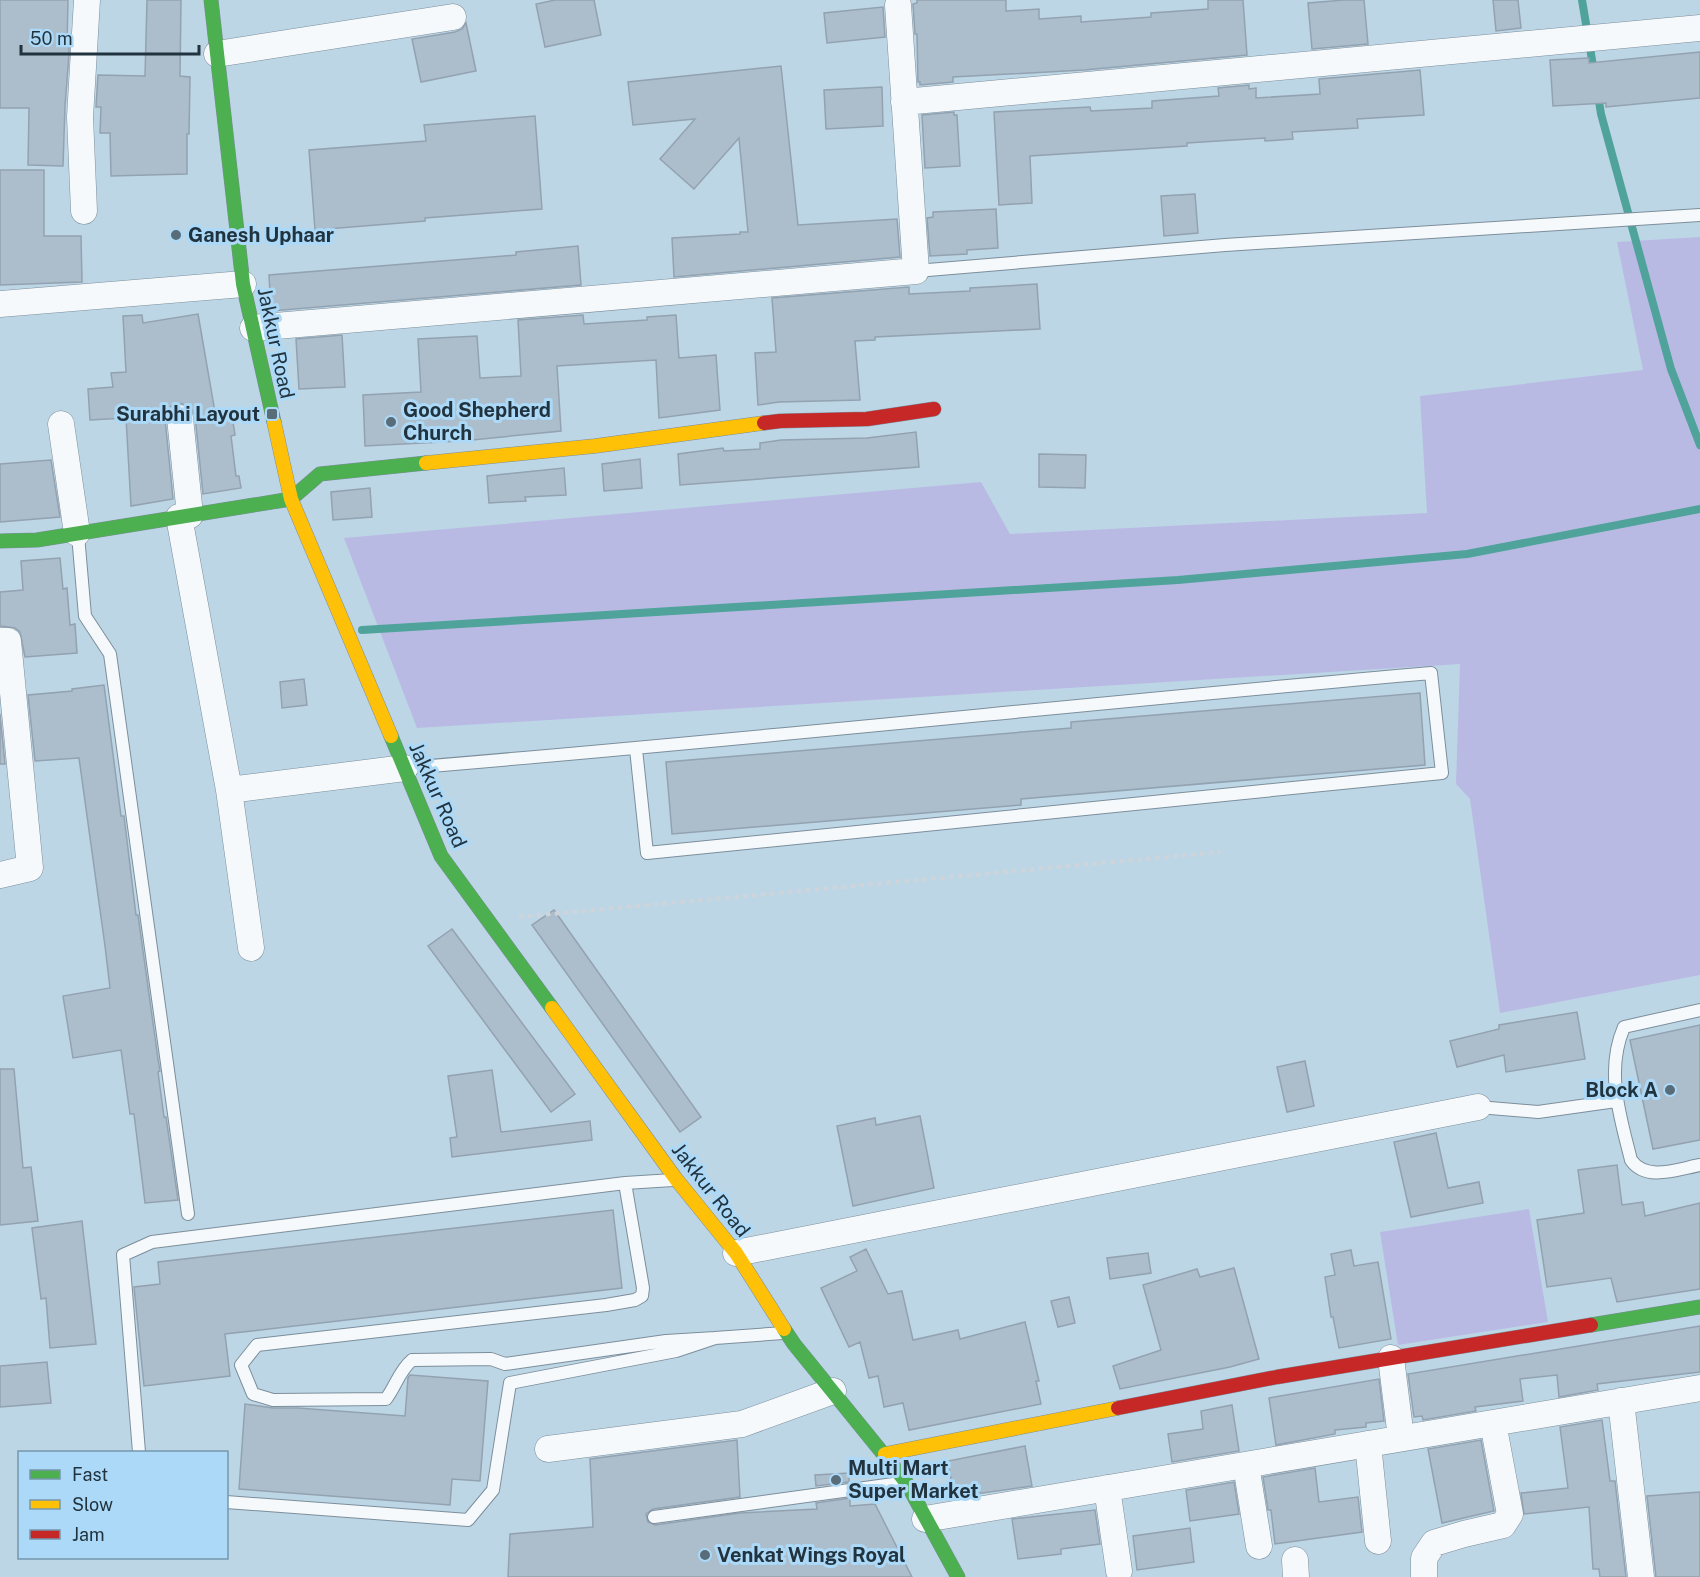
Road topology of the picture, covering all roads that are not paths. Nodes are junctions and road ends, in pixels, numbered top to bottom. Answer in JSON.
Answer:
{"nodes":[{"id":1,"x":87,"y":0,"type":"edge"},
{"id":2,"x":211,"y":0,"type":"edge"},
{"id":3,"x":898,"y":5,"type":"dead end"},
{"id":4,"x":453,"y":17,"type":"dead end"},
{"id":5,"x":1700,"y":28,"type":"edge"},
{"id":6,"x":217,"y":54,"type":"junction"},
{"id":7,"x":904,"y":102,"type":"junction"},
{"id":8,"x":84,"y":211,"type":"dead end"},
{"id":9,"x":1700,"y":215,"type":"edge"},
{"id":10,"x":916,"y":271,"type":"junction"},
{"id":11,"x":243,"y":284,"type":"junction"},
{"id":12,"x":0,"y":304,"type":"edge"},
{"id":13,"x":253,"y":328,"type":"junction"},
{"id":14,"x":934,"y":409,"type":"dead end"},
{"id":15,"x":180,"y":418,"type":"dead end"},
{"id":16,"x":61,"y":424,"type":"dead end"},
{"id":17,"x":291,"y":499,"type":"junction"},
{"id":18,"x":185,"y":516,"type":"junction"},
{"id":19,"x":77,"y":533,"type":"junction"},
{"id":20,"x":0,"y":542,"type":"edge"},
{"id":21,"x":0,"y":641,"type":"edge"},
{"id":22,"x":636,"y":749,"type":"junction"},
{"id":23,"x":405,"y":768,"type":"junction"},
{"id":24,"x":229,"y":790,"type":"junction"},
{"id":25,"x":0,"y":875,"type":"edge"},
{"id":26,"x":251,"y":948,"type":"dead end"},
{"id":27,"x":1700,"y":1010,"type":"edge"},
{"id":28,"x":1616,"y":1101,"type":"junction"},
{"id":29,"x":1478,"y":1107,"type":"joint"},
{"id":30,"x":1700,"y":1165,"type":"edge"},
{"id":31,"x":676,"y":1179,"type":"junction"},
{"id":32,"x":625,"y":1183,"type":"junction"},
{"id":33,"x":188,"y":1214,"type":"dead end"},
{"id":34,"x":736,"y":1252,"type":"junction"},
{"id":35,"x":1700,"y":1307,"type":"edge"},
{"id":36,"x":787,"y":1333,"type":"junction"},
{"id":37,"x":715,"y":1338,"type":"junction"},
{"id":38,"x":1391,"y":1358,"type":"junction"},
{"id":39,"x":1700,"y":1388,"type":"edge"},
{"id":40,"x":833,"y":1391,"type":"junction"},
{"id":41,"x":1621,"y":1401,"type":"junction"},
{"id":42,"x":1493,"y":1423,"type":"junction"},
{"id":43,"x":1401,"y":1438,"type":"junction"},
{"id":44,"x":1368,"y":1444,"type":"junction"},
{"id":45,"x":548,"y":1449,"type":"dead end"},
{"id":46,"x":139,"y":1451,"type":"edge"},
{"id":47,"x":885,"y":1454,"type":"junction"},
{"id":48,"x":1246,"y":1465,"type":"junction"},
{"id":49,"x":906,"y":1482,"type":"junction"},
{"id":50,"x":1107,"y":1488,"type":"junction"},
{"id":51,"x":228,"y":1502,"type":"edge"},
{"id":52,"x":654,"y":1517,"type":"dead end"},
{"id":53,"x":925,"y":1519,"type":"junction"},
{"id":54,"x":1378,"y":1541,"type":"dead end"},
{"id":55,"x":1259,"y":1546,"type":"dead end"},
{"id":56,"x":1119,"y":1571,"type":"dead end"},
{"id":57,"x":958,"y":1577,"type":"edge"},
{"id":58,"x":1424,"y":1577,"type":"edge"},
{"id":59,"x":1641,"y":1577,"type":"edge"}],
"edges":[{"from":1,"to":8,"type":"street"},
{"from":2,"to":6,"type":"street","name":"Jakkur Road"},
{"from":3,"to":7,"type":"street"},
{"from":4,"to":6,"type":"street"},
{"from":5,"to":7,"type":"street"},
{"from":6,"to":11,"type":"street","name":"Jakkur Road"},
{"from":7,"to":10,"type":"street"},
{"from":9,"to":10,"type":"lane"},
{"from":10,"to":13,"type":"street"},
{"from":11,"to":12,"type":"street"},
{"from":11,"to":13,"type":"street","name":"Jakkur Road"},
{"from":13,"to":17,"type":"street","name":"Jakkur Road"},
{"from":14,"to":17,"type":"street"},
{"from":15,"to":18,"type":"street"},
{"from":16,"to":19,"type":"street"},
{"from":17,"to":18,"type":"street"},
{"from":17,"to":23,"type":"street","name":"Jakkur Road"},
{"from":18,"to":19,"type":"street"},
{"from":18,"to":24,"type":"street"},
{"from":19,"to":20,"type":"street"},
{"from":19,"to":33,"type":"lane"},
{"from":21,"to":25,"type":"street"},
{"from":22,"to":22,"type":"lane"},
{"from":22,"to":23,"type":"lane"},
{"from":23,"to":24,"type":"street"},
{"from":23,"to":31,"type":"street","name":"Jakkur Road"},
{"from":24,"to":26,"type":"street"},
{"from":27,"to":28,"type":"lane"},
{"from":28,"to":29,"type":"lane"},
{"from":28,"to":30,"type":"lane"},
{"from":29,"to":34,"type":"street"},
{"from":31,"to":32,"type":"lane"},
{"from":31,"to":34,"type":"street","name":"Jakkur Road"},
{"from":32,"to":37,"type":"lane"},
{"from":32,"to":46,"type":"lane"},
{"from":34,"to":36,"type":"street","name":"Jakkur Road"},
{"from":35,"to":38,"type":"street"},
{"from":36,"to":37,"type":"lane"},
{"from":36,"to":40,"type":"street","name":"Jakkur Road"},
{"from":37,"to":51,"type":"lane"},
{"from":38,"to":43,"type":"street"},
{"from":38,"to":47,"type":"street"},
{"from":39,"to":41,"type":"street"},
{"from":40,"to":45,"type":"street"},
{"from":40,"to":47,"type":"street","name":"Jakkur Road"},
{"from":41,"to":42,"type":"street"},
{"from":41,"to":59,"type":"street"},
{"from":42,"to":43,"type":"street"},
{"from":42,"to":58,"type":"street"},
{"from":43,"to":44,"type":"street"},
{"from":44,"to":48,"type":"street"},
{"from":44,"to":54,"type":"street"},
{"from":47,"to":49,"type":"street","name":"Jakkur Road"},
{"from":48,"to":50,"type":"street"},
{"from":48,"to":55,"type":"street"},
{"from":49,"to":52,"type":"lane"},
{"from":49,"to":53,"type":"street","name":"Jakkur Road"},
{"from":50,"to":53,"type":"street"},
{"from":50,"to":56,"type":"street"},
{"from":53,"to":57,"type":"street","name":"Jakkur Road"}]}
